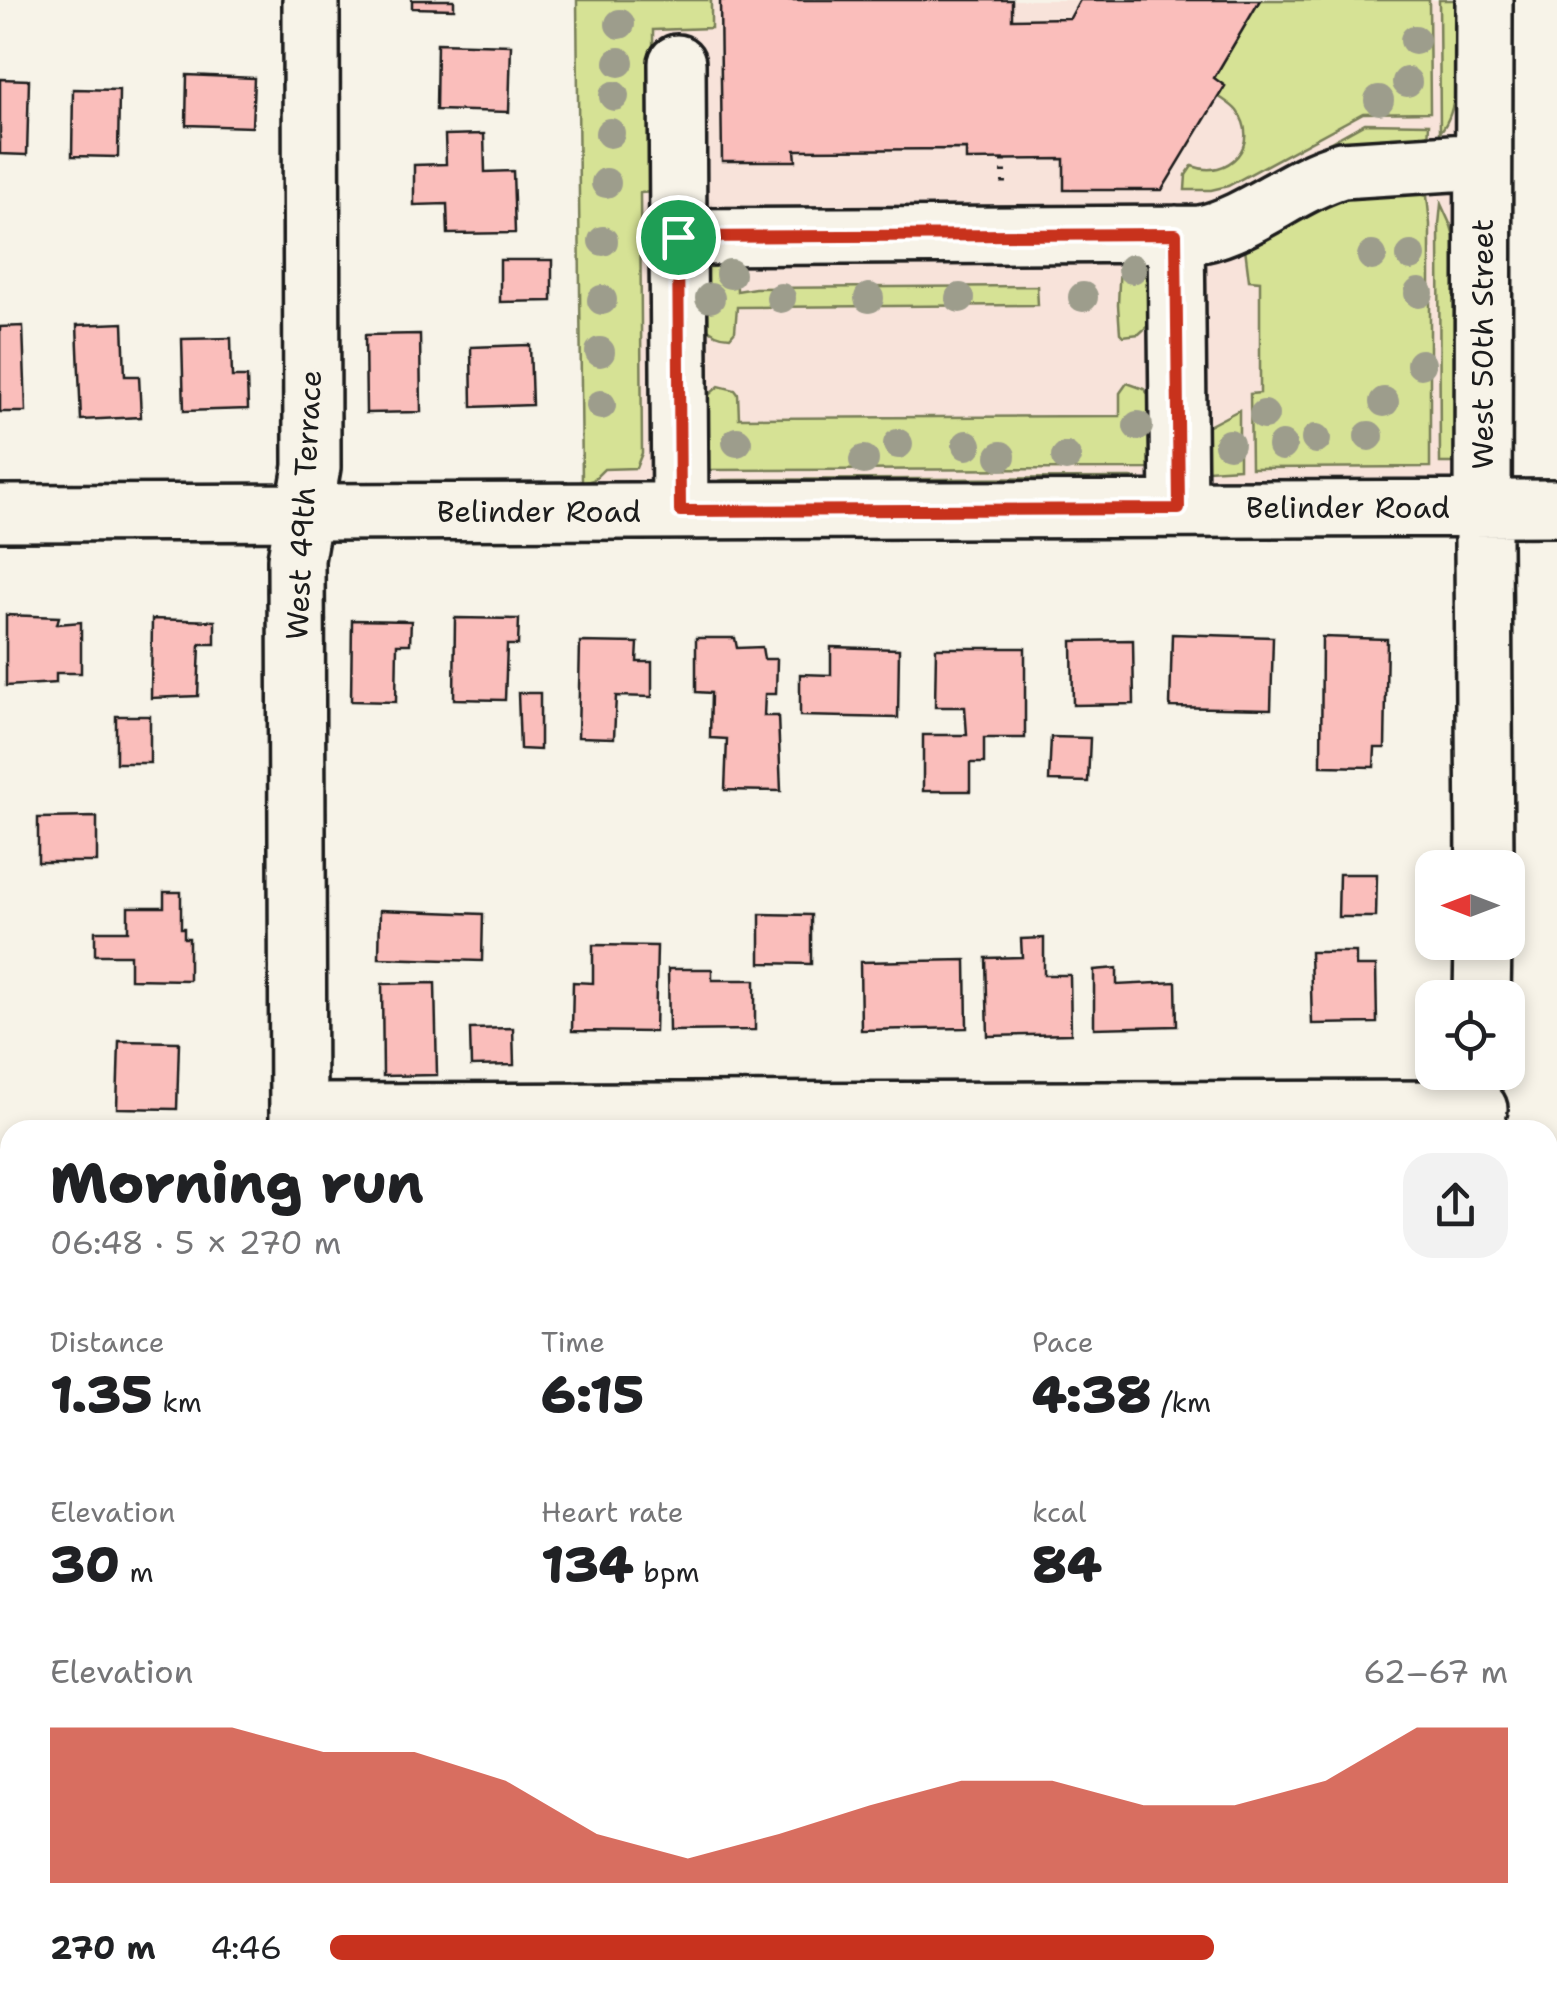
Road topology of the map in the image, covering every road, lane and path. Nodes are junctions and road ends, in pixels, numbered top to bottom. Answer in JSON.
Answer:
{"nodes":[{"id":1,"x":311,"y":0,"type":"edge"},
{"id":2,"x":1484,"y":0,"type":"edge"},
{"id":3,"x":676,"y":64,"type":"dead end"},
{"id":4,"x":1004,"y":160,"type":"dead end"},
{"id":5,"x":1483,"y":161,"type":"junction"},
{"id":6,"x":1004,"y":198,"type":"dead end"},
{"id":7,"x":1176,"y":234,"type":"junction"},
{"id":8,"x":678,"y":237,"type":"junction"},
{"id":9,"x":1483,"y":508,"type":"junction"},
{"id":10,"x":1557,"y":508,"type":"edge"},
{"id":11,"x":1179,"y":509,"type":"junction"},
{"id":12,"x":680,"y":511,"type":"junction"},
{"id":13,"x":0,"y":513,"type":"edge"},
{"id":14,"x":304,"y":513,"type":"junction"},
{"id":15,"x":1485,"y":850,"type":"edge"},
{"id":16,"x":1479,"y":1104,"type":"edge"},
{"id":17,"x":298,"y":1120,"type":"edge"},
{"id":18,"x":367,"y":1120,"type":"edge"}],
"edges":[{"from":1,"to":14,"type":"street","name":"West 49th Terrace"},
{"from":2,"to":5,"type":"street","name":"West 50th Street"},
{"from":3,"to":8,"type":"street"},
{"from":4,"to":6,"type":"path"},
{"from":5,"to":7,"type":"street"},
{"from":5,"to":9,"type":"street","name":"West 50th Street"},
{"from":7,"to":8,"type":"street"},
{"from":7,"to":11,"type":"street"},
{"from":8,"to":12,"type":"street"},
{"from":9,"to":10,"type":"street","name":"Belinder Road"},
{"from":9,"to":11,"type":"street","name":"Belinder Road"},
{"from":9,"to":15,"type":"street","name":"West 50th Street"},
{"from":11,"to":12,"type":"street","name":"Belinder Road"},
{"from":12,"to":14,"type":"street","name":"Belinder Road"},
{"from":13,"to":14,"type":"street","name":"Belinder Road"},
{"from":14,"to":17,"type":"street","name":"West 49th Terrace"},
{"from":16,"to":18,"type":"street"}]}
